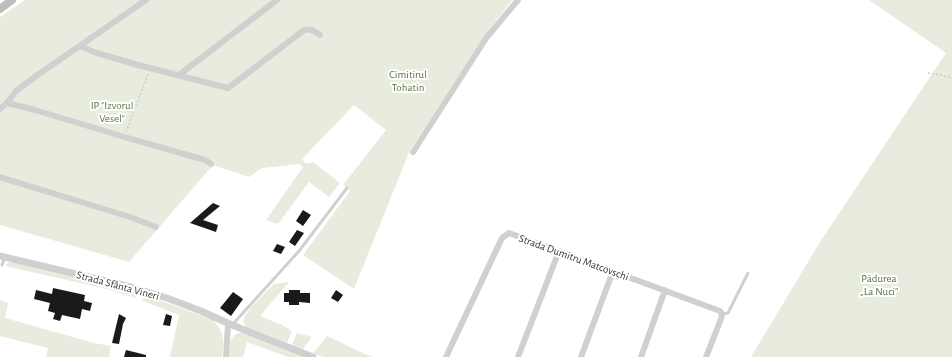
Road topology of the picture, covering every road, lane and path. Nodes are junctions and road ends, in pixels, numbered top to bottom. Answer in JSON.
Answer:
{"nodes":[{"id":1,"x":12,"y":0,"type":"edge"},
{"id":2,"x":146,"y":0,"type":"edge"},
{"id":3,"x":277,"y":0,"type":"edge"},
{"id":4,"x":518,"y":0,"type":"edge"},
{"id":5,"x":0,"y":9,"type":"edge"},
{"id":6,"x":320,"y":35,"type":"dead end"},
{"id":7,"x":80,"y":46,"type":"junction"},
{"id":8,"x":150,"y":68,"type":"junction"},
{"id":9,"x":928,"y":73,"type":"dead end"},
{"id":10,"x":179,"y":75,"type":"junction"},
{"id":11,"x":952,"y":78,"type":"edge"},
{"id":12,"x":7,"y":103,"type":"junction"},
{"id":13,"x":0,"y":109,"type":"edge"},
{"id":14,"x":124,"y":137,"type":"junction"},
{"id":15,"x":413,"y":152,"type":"dead end"},
{"id":16,"x":211,"y":164,"type":"dead end"},
{"id":17,"x":0,"y":177,"type":"edge"},
{"id":18,"x":347,"y":188,"type":"dead end"},
{"id":19,"x":156,"y":228,"type":"dead end"},
{"id":20,"x":559,"y":251,"type":"junction"},
{"id":21,"x":3,"y":257,"type":"edge"},
{"id":22,"x":2,"y":265,"type":"dead end"},
{"id":23,"x":613,"y":271,"type":"junction"},
{"id":24,"x":748,"y":274,"type":"dead end"},
{"id":25,"x":665,"y":290,"type":"junction"},
{"id":26,"x":722,"y":314,"type":"junction"},
{"id":27,"x":230,"y":324,"type":"junction"},
{"id":28,"x":226,"y":357,"type":"edge"},
{"id":29,"x":313,"y":357,"type":"edge"},
{"id":30,"x":446,"y":357,"type":"edge"},
{"id":31,"x":518,"y":357,"type":"edge"},
{"id":32,"x":581,"y":357,"type":"edge"},
{"id":33,"x":641,"y":357,"type":"edge"},
{"id":34,"x":706,"y":357,"type":"edge"}],
"edges":[{"from":1,"to":5,"type":"main road"},
{"from":2,"to":7,"type":"street"},
{"from":3,"to":10,"type":"street"},
{"from":4,"to":15,"type":"street"},
{"from":6,"to":10,"type":"street"},
{"from":7,"to":8,"type":"street"},
{"from":7,"to":12,"type":"street"},
{"from":8,"to":10,"type":"street"},
{"from":8,"to":14,"type":"path"},
{"from":9,"to":11,"type":"path"},
{"from":12,"to":13,"type":"street"},
{"from":12,"to":14,"type":"street"},
{"from":14,"to":16,"type":"street"},
{"from":17,"to":19,"type":"street"},
{"from":18,"to":27,"type":"lane"},
{"from":20,"to":23,"type":"street","name":"Strada Dumitru Matcovschi"},
{"from":20,"to":30,"type":"street","name":"Strada Dumitru Matcovschi"},
{"from":20,"to":31,"type":"street"},
{"from":21,"to":22,"type":"lane"},
{"from":21,"to":27,"type":"street","name":"Strada Sfânta Vineri"},
{"from":23,"to":25,"type":"street","name":"Strada Dumitru Matcovschi"},
{"from":23,"to":32,"type":"street"},
{"from":24,"to":26,"type":"lane"},
{"from":25,"to":26,"type":"street","name":"Strada Dumitru Matcovschi"},
{"from":25,"to":33,"type":"street"},
{"from":26,"to":34,"type":"street"},
{"from":27,"to":28,"type":"street"},
{"from":27,"to":29,"type":"street","name":"Strada Sfânta Vineri"}]}
